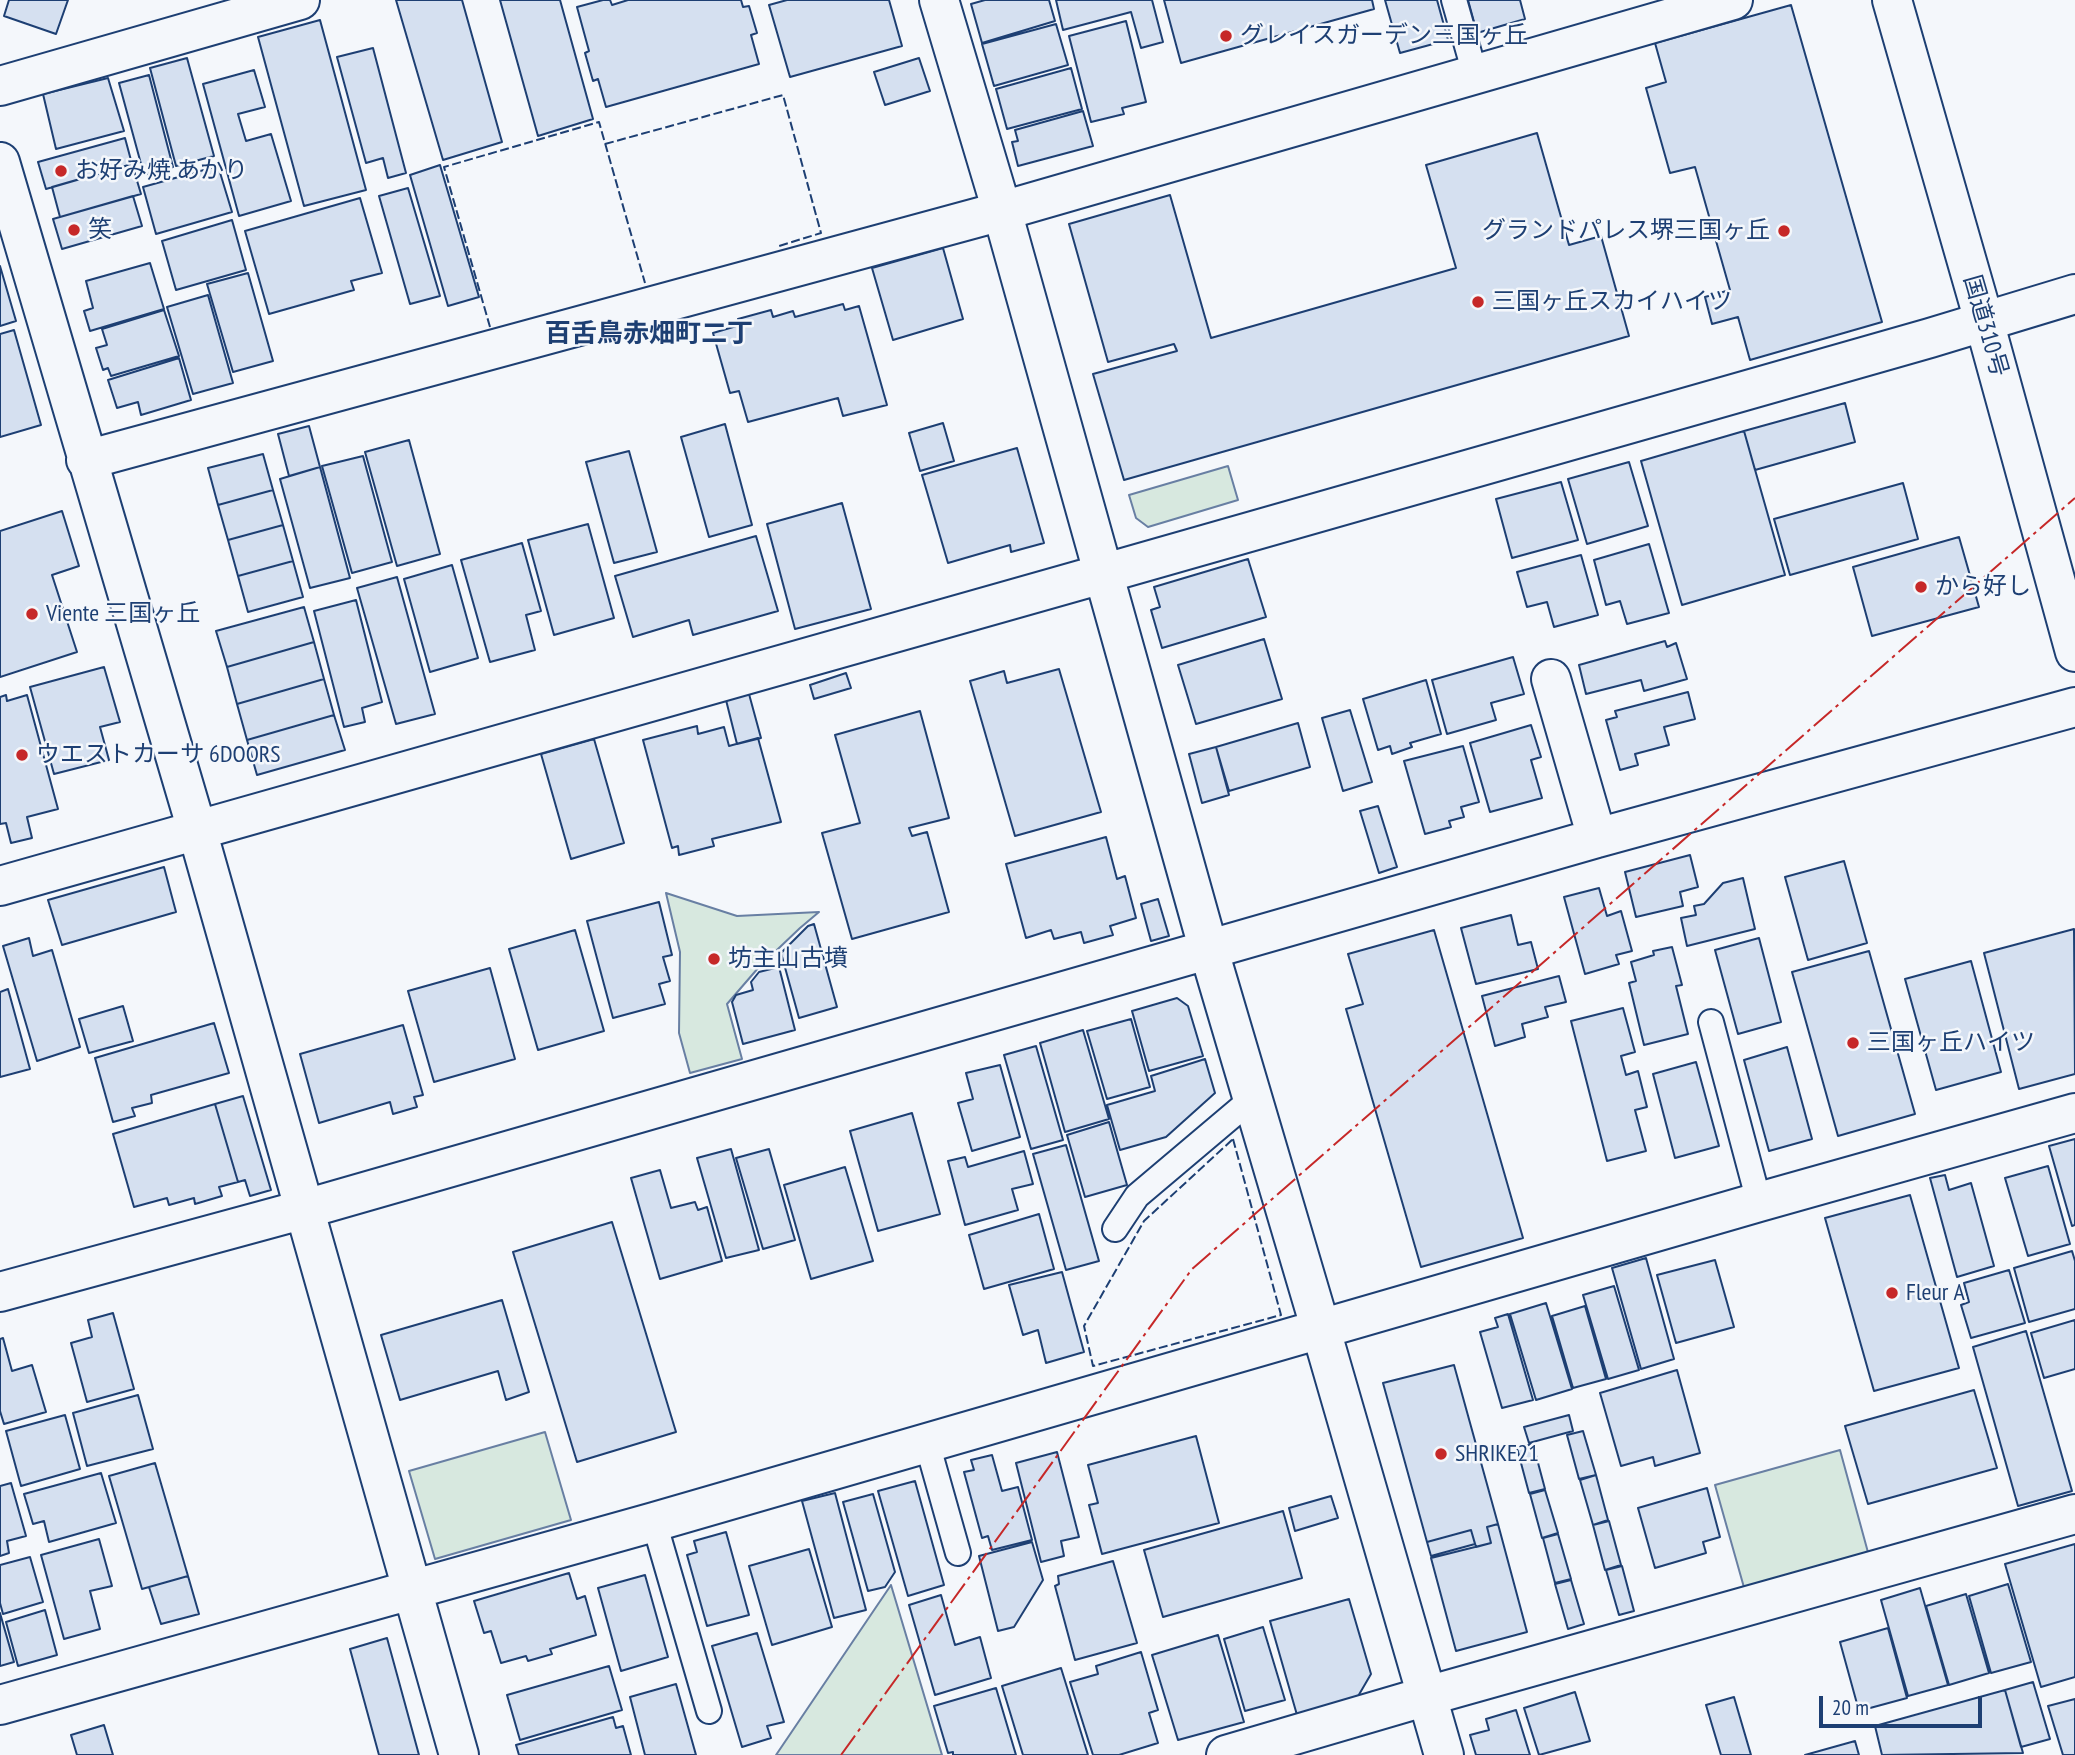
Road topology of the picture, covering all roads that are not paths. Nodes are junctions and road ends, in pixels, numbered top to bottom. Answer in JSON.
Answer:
{"nodes":[{"id":1,"x":300,"y":0,"type":"edge"},
{"id":2,"x":939,"y":0,"type":"edge"},
{"id":3,"x":1454,"y":0,"type":"edge"},
{"id":4,"x":1733,"y":0,"type":"edge"},
{"id":5,"x":1892,"y":0,"type":"edge"},
{"id":6,"x":1475,"y":74,"type":"junction"},
{"id":7,"x":0,"y":86,"type":"edge"},
{"id":8,"x":0,"y":162,"type":"edge"},
{"id":9,"x":1002,"y":211,"type":"junction"},
{"id":10,"x":2075,"y":294,"type":"edge"},
{"id":11,"x":1984,"y":321,"type":"junction"},
{"id":12,"x":86,"y":460,"type":"junction"},
{"id":13,"x":1102,"y":574,"type":"junction"},
{"id":14,"x":2075,"y":652,"type":"edge"},
{"id":15,"x":1552,"y":678,"type":"dead end"},
{"id":16,"x":2075,"y":707,"type":"edge"},
{"id":17,"x":197,"y":830,"type":"junction"},
{"id":18,"x":1597,"y":838,"type":"junction"},
{"id":19,"x":0,"y":886,"type":"edge"},
{"id":20,"x":1209,"y":951,"type":"junction"},
{"id":21,"x":1711,"y":1022,"type":"dead end"},
{"id":22,"x":1253,"y":1097,"type":"junction"},
{"id":23,"x":2075,"y":1113,"type":"edge"},
{"id":24,"x":1759,"y":1202,"type":"junction"},
{"id":25,"x":304,"y":1209,"type":"junction"},
{"id":26,"x":1115,"y":1229,"type":"dead end"},
{"id":27,"x":0,"y":1292,"type":"edge"},
{"id":28,"x":1321,"y":1330,"type":"junction"},
{"id":29,"x":927,"y":1444,"type":"junction"},
{"id":30,"x":2075,"y":1514,"type":"edge"},
{"id":31,"x":653,"y":1522,"type":"junction"},
{"id":32,"x":958,"y":1553,"type":"dead end"},
{"id":33,"x":413,"y":1590,"type":"junction"},
{"id":34,"x":1427,"y":1696,"type":"junction"},
{"id":35,"x":0,"y":1705,"type":"edge"},
{"id":36,"x":709,"y":1711,"type":"dead end"},
{"id":37,"x":459,"y":1755,"type":"edge"},
{"id":38,"x":1226,"y":1755,"type":"edge"},
{"id":39,"x":1444,"y":1755,"type":"edge"}],
"edges":[{"from":1,"to":7,"type":"main road"},
{"from":2,"to":9,"type":"main road"},
{"from":3,"to":6,"type":"lane"},
{"from":4,"to":6,"type":"main road"},
{"from":5,"to":11,"type":"main road","name":"国道310号"},
{"from":6,"to":9,"type":"main road"},
{"from":8,"to":12,"type":"main road"},
{"from":9,"to":12,"type":"main road"},
{"from":9,"to":13,"type":"main road"},
{"from":10,"to":11,"type":"main road"},
{"from":11,"to":13,"type":"main road"},
{"from":11,"to":14,"type":"main road","name":"国道310号"},
{"from":12,"to":17,"type":"main road"},
{"from":13,"to":17,"type":"main road"},
{"from":13,"to":20,"type":"main road"},
{"from":15,"to":18,"type":"main road"},
{"from":16,"to":18,"type":"main road"},
{"from":17,"to":19,"type":"main road"},
{"from":17,"to":25,"type":"main road"},
{"from":18,"to":20,"type":"main road"},
{"from":20,"to":22,"type":"main road"},
{"from":20,"to":25,"type":"main road"},
{"from":21,"to":24,"type":"lane"},
{"from":22,"to":26,"type":"lane"},
{"from":22,"to":28,"type":"main road"},
{"from":23,"to":24,"type":"main road"},
{"from":24,"to":28,"type":"main road"},
{"from":25,"to":27,"type":"main road"},
{"from":25,"to":33,"type":"main road"},
{"from":28,"to":29,"type":"main road"},
{"from":28,"to":34,"type":"main road"},
{"from":29,"to":31,"type":"main road"},
{"from":29,"to":32,"type":"lane"},
{"from":30,"to":34,"type":"main road"},
{"from":31,"to":33,"type":"main road"},
{"from":31,"to":36,"type":"lane"},
{"from":33,"to":35,"type":"main road"},
{"from":33,"to":37,"type":"main road"},
{"from":34,"to":38,"type":"main road"},
{"from":34,"to":39,"type":"main road"}]}
